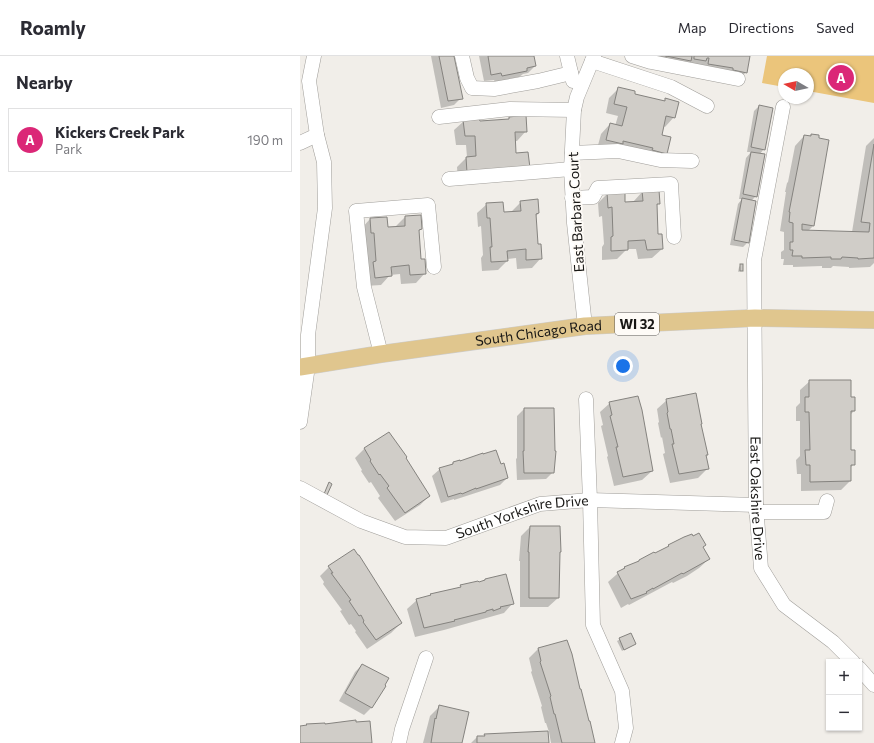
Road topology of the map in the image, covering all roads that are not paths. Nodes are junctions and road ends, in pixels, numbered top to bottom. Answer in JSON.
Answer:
{"nodes":[{"id":1,"x":314,"y":56,"type":"edge"},
{"id":2,"x":462,"y":56,"type":"edge"},
{"id":3,"x":567,"y":56,"type":"edge"},
{"id":4,"x":632,"y":56,"type":"edge"},
{"id":5,"x":593,"y":58,"type":"edge"},
{"id":6,"x":571,"y":73,"type":"junction"},
{"id":7,"x":738,"y":79,"type":"dead end"},
{"id":8,"x":304,"y":80,"type":"edge"},
{"id":9,"x":576,"y":104,"type":"junction"},
{"id":10,"x":707,"y":106,"type":"dead end"},
{"id":11,"x":783,"y":107,"type":"dead end"},
{"id":12,"x":439,"y":117,"type":"dead end"},
{"id":13,"x":317,"y":135,"type":"junction"},
{"id":14,"x":300,"y":144,"type":"edge"},
{"id":15,"x":572,"y":153,"type":"junction"},
{"id":16,"x":692,"y":161,"type":"dead end"},
{"id":17,"x":571,"y":169,"type":"junction"},
{"id":18,"x":449,"y":179,"type":"dead end"},
{"id":19,"x":572,"y":198,"type":"junction"},
{"id":20,"x":674,"y":237,"type":"dead end"},
{"id":21,"x":434,"y":267,"type":"dead end"},
{"id":22,"x":755,"y":318,"type":"junction"},
{"id":23,"x":874,"y":320,"type":"edge"},
{"id":24,"x":585,"y":326,"type":"junction"},
{"id":25,"x":381,"y":354,"type":"junction"},
{"id":26,"x":304,"y":366,"type":"edge"},
{"id":27,"x":586,"y":399,"type":"dead end"},
{"id":28,"x":300,"y":422,"type":"edge"},
{"id":29,"x":300,"y":488,"type":"edge"},
{"id":30,"x":590,"y":500,"type":"junction"},
{"id":31,"x":827,"y":501,"type":"dead end"},
{"id":32,"x":756,"y":508,"type":"junction"},
{"id":33,"x":426,"y":658,"type":"dead end"},
{"id":34,"x":851,"y":659,"type":"edge"},
{"id":35,"x":862,"y":671,"type":"edge"},
{"id":36,"x":874,"y":685,"type":"edge"},
{"id":37,"x":399,"y":743,"type":"edge"},
{"id":38,"x":622,"y":743,"type":"edge"}],
"edges":[{"from":1,"to":8,"type":"street"},
{"from":2,"to":6,"type":"street"},
{"from":3,"to":6,"type":"street","name":"East Barbara Court"},
{"from":4,"to":7,"type":"street"},
{"from":5,"to":9,"type":"street","name":"East Barbara Court"},
{"from":5,"to":10,"type":"street"},
{"from":6,"to":9,"type":"street","name":"East Barbara Court"},
{"from":8,"to":13,"type":"street"},
{"from":9,"to":12,"type":"street"},
{"from":9,"to":15,"type":"street","name":"East Barbara Court"},
{"from":11,"to":22,"type":"street","name":"East Oakshire Drive"},
{"from":13,"to":14,"type":"street"},
{"from":13,"to":26,"type":"street"},
{"from":15,"to":16,"type":"street"},
{"from":15,"to":17,"type":"street","name":"East Barbara Court"},
{"from":17,"to":18,"type":"street"},
{"from":17,"to":19,"type":"street","name":"East Barbara Court"},
{"from":19,"to":20,"type":"street"},
{"from":19,"to":24,"type":"street","name":"East Barbara Court"},
{"from":21,"to":25,"type":"street"},
{"from":22,"to":23,"type":"main road","name":"South Chicago Road","number":"WI 32"},
{"from":22,"to":24,"type":"main road","name":"South Chicago Road","number":"WI 32"},
{"from":22,"to":32,"type":"street","name":"East Oakshire Drive"},
{"from":24,"to":25,"type":"main road","name":"South Chicago Road","number":"WI 32"},
{"from":25,"to":26,"type":"main road","name":"South Chicago Road","number":"WI 32"},
{"from":26,"to":28,"type":"street"},
{"from":27,"to":30,"type":"street"},
{"from":29,"to":30,"type":"street","name":"South Yorkshire Drive"},
{"from":30,"to":32,"type":"street","name":"South Yorkshire Drive"},
{"from":30,"to":38,"type":"street"},
{"from":31,"to":32,"type":"street","name":"South Yorkshire Drive"},
{"from":32,"to":34,"type":"street","name":"East Oakshire Drive"},
{"from":33,"to":37,"type":"street"},
{"from":35,"to":36,"type":"street"}]}
